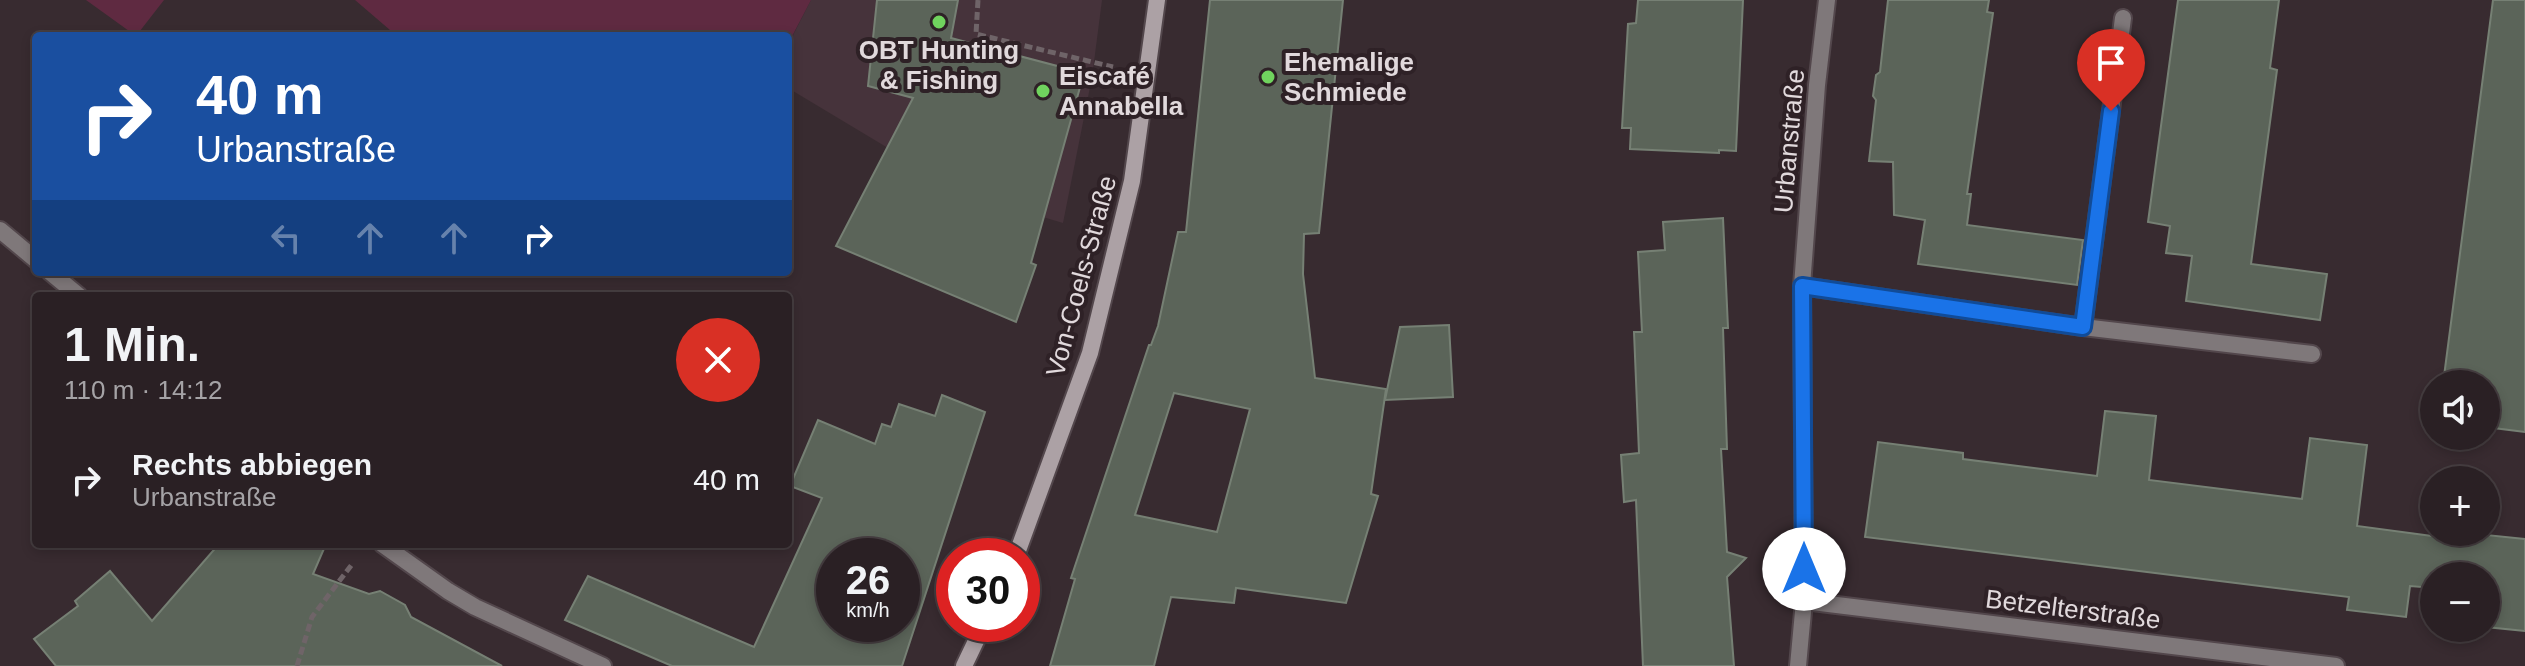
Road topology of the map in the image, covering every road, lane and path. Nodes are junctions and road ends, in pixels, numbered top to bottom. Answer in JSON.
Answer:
{"nodes":[{"id":1,"x":978,"y":0,"type":"edge"},
{"id":2,"x":1157,"y":0,"type":"edge"},
{"id":3,"x":1827,"y":0,"type":"edge"},
{"id":4,"x":2123,"y":18,"type":"dead end"},
{"id":5,"x":1146,"y":75,"type":"junction"},
{"id":6,"x":0,"y":230,"type":"edge"},
{"id":7,"x":32,"y":257,"type":"edge"},
{"id":8,"x":55,"y":276,"type":"edge"},
{"id":9,"x":1802,"y":286,"type":"junction"},
{"id":10,"x":74,"y":292,"type":"edge"},
{"id":11,"x":2083,"y":327,"type":"junction"},
{"id":12,"x":2312,"y":354,"type":"dead end"},
{"id":13,"x":1023,"y":538,"type":"edge"},
{"id":14,"x":388,"y":548,"type":"edge"},
{"id":15,"x":348,"y":570,"type":"dead end"},
{"id":16,"x":1804,"y":601,"type":"junction"},
{"id":17,"x":975,"y":642,"type":"edge"},
{"id":18,"x":297,"y":666,"type":"edge"},
{"id":19,"x":603,"y":666,"type":"edge"},
{"id":20,"x":964,"y":666,"type":"edge"},
{"id":21,"x":1798,"y":666,"type":"edge"},
{"id":22,"x":2336,"y":666,"type":"edge"}],
"edges":[{"from":1,"to":5,"type":"path"},
{"from":2,"to":5,"type":"main road","name":"Von-Coels-Straße"},
{"from":3,"to":9,"type":"street","name":"Urbanstraße"},
{"from":4,"to":11,"type":"street"},
{"from":5,"to":13,"type":"main road","name":"Von-Coels-Straße"},
{"from":6,"to":7,"type":"street"},
{"from":8,"to":10,"type":"street"},
{"from":9,"to":11,"type":"street"},
{"from":9,"to":16,"type":"street","name":"Urbanstraße"},
{"from":11,"to":12,"type":"street"},
{"from":14,"to":19,"type":"street"},
{"from":15,"to":18,"type":"path"},
{"from":16,"to":21,"type":"street","name":"Urbanstraße"},
{"from":16,"to":22,"type":"street","name":"Betzelterstraße"},
{"from":17,"to":20,"type":"main road"}]}
